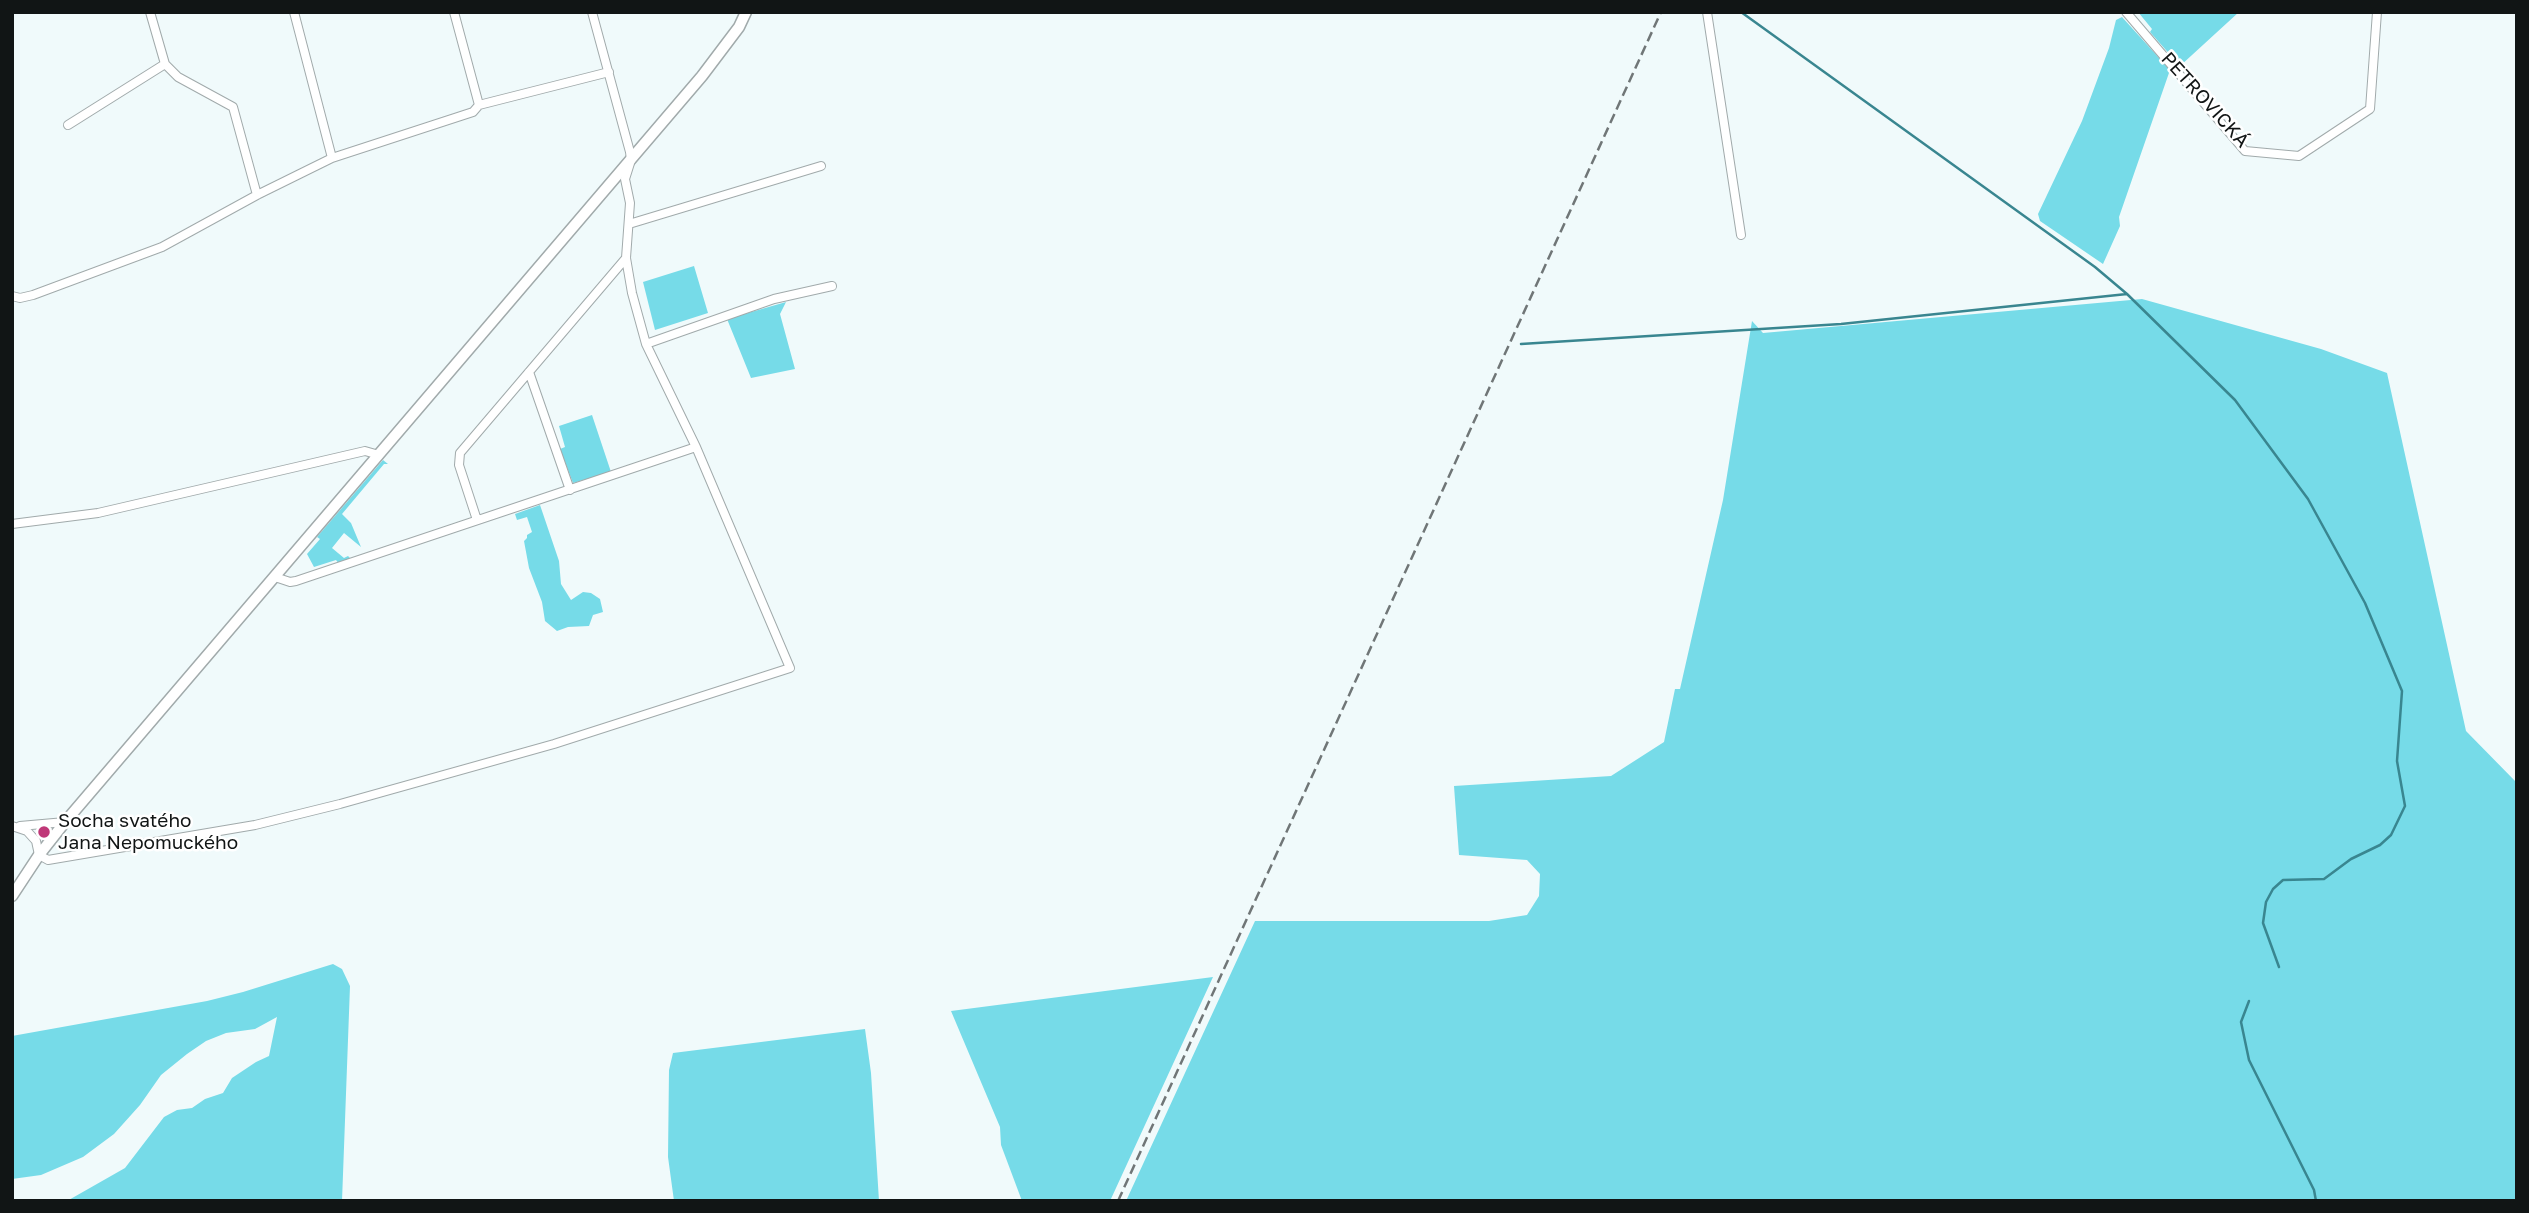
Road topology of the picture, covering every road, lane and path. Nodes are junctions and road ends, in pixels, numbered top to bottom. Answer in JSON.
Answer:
{"nodes":[{"id":1,"x":150,"y":12,"type":"edge"},
{"id":2,"x":294,"y":12,"type":"edge"},
{"id":3,"x":454,"y":12,"type":"edge"},
{"id":4,"x":592,"y":12,"type":"edge"},
{"id":5,"x":746,"y":12,"type":"edge"},
{"id":6,"x":1707,"y":12,"type":"edge"},
{"id":7,"x":2126,"y":12,"type":"edge"},
{"id":8,"x":2377,"y":12,"type":"edge"},
{"id":9,"x":165,"y":64,"type":"junction"},
{"id":10,"x":609,"y":72,"type":"junction"},
{"id":11,"x":479,"y":105,"type":"junction"},
{"id":12,"x":68,"y":125,"type":"dead end"},
{"id":13,"x":332,"y":158,"type":"junction"},
{"id":14,"x":631,"y":160,"type":"junction"},
{"id":15,"x":821,"y":166,"type":"dead end"},
{"id":16,"x":257,"y":195,"type":"junction"},
{"id":17,"x":629,"y":224,"type":"junction"},
{"id":18,"x":1741,"y":235,"type":"dead end"},
{"id":19,"x":626,"y":258,"type":"junction"},
{"id":20,"x":832,"y":286,"type":"dead end"},
{"id":21,"x":12,"y":296,"type":"edge"},
{"id":22,"x":646,"y":344,"type":"junction"},
{"id":23,"x":529,"y":372,"type":"junction"},
{"id":24,"x":696,"y":447,"type":"junction"},
{"id":25,"x":379,"y":456,"type":"junction"},
{"id":26,"x":570,"y":490,"type":"junction"},
{"id":27,"x":477,"y":520,"type":"junction"},
{"id":28,"x":12,"y":524,"type":"edge"},
{"id":29,"x":275,"y":577,"type":"junction"},
{"id":30,"x":65,"y":822,"type":"junction"},
{"id":31,"x":15,"y":826,"type":"edge"},
{"id":32,"x":39,"y":855,"type":"junction"},
{"id":33,"x":12,"y":897,"type":"edge"}],
"edges":[{"from":1,"to":9,"type":"street"},
{"from":2,"to":13,"type":"street"},
{"from":3,"to":11,"type":"street"},
{"from":4,"to":10,"type":"street"},
{"from":5,"to":14,"type":"street"},
{"from":6,"to":18,"type":"street"},
{"from":7,"to":8,"type":"street","name":"PETROVICKÁ"},
{"from":9,"to":12,"type":"street"},
{"from":9,"to":16,"type":"street"},
{"from":10,"to":11,"type":"street"},
{"from":10,"to":14,"type":"street"},
{"from":11,"to":13,"type":"street"},
{"from":13,"to":16,"type":"street"},
{"from":14,"to":17,"type":"street"},
{"from":14,"to":25,"type":"street"},
{"from":15,"to":17,"type":"street"},
{"from":16,"to":21,"type":"street"},
{"from":17,"to":19,"type":"street"},
{"from":19,"to":22,"type":"street"},
{"from":19,"to":23,"type":"street"},
{"from":20,"to":22,"type":"street"},
{"from":22,"to":24,"type":"street"},
{"from":23,"to":26,"type":"street"},
{"from":23,"to":27,"type":"street"},
{"from":24,"to":26,"type":"street"},
{"from":24,"to":32,"type":"street"},
{"from":25,"to":28,"type":"street"},
{"from":25,"to":29,"type":"street"},
{"from":26,"to":27,"type":"street"},
{"from":27,"to":29,"type":"street"},
{"from":29,"to":30,"type":"street"},
{"from":30,"to":31,"type":"street"},
{"from":30,"to":32,"type":"street"},
{"from":31,"to":32,"type":"street"},
{"from":32,"to":33,"type":"street"}]}
